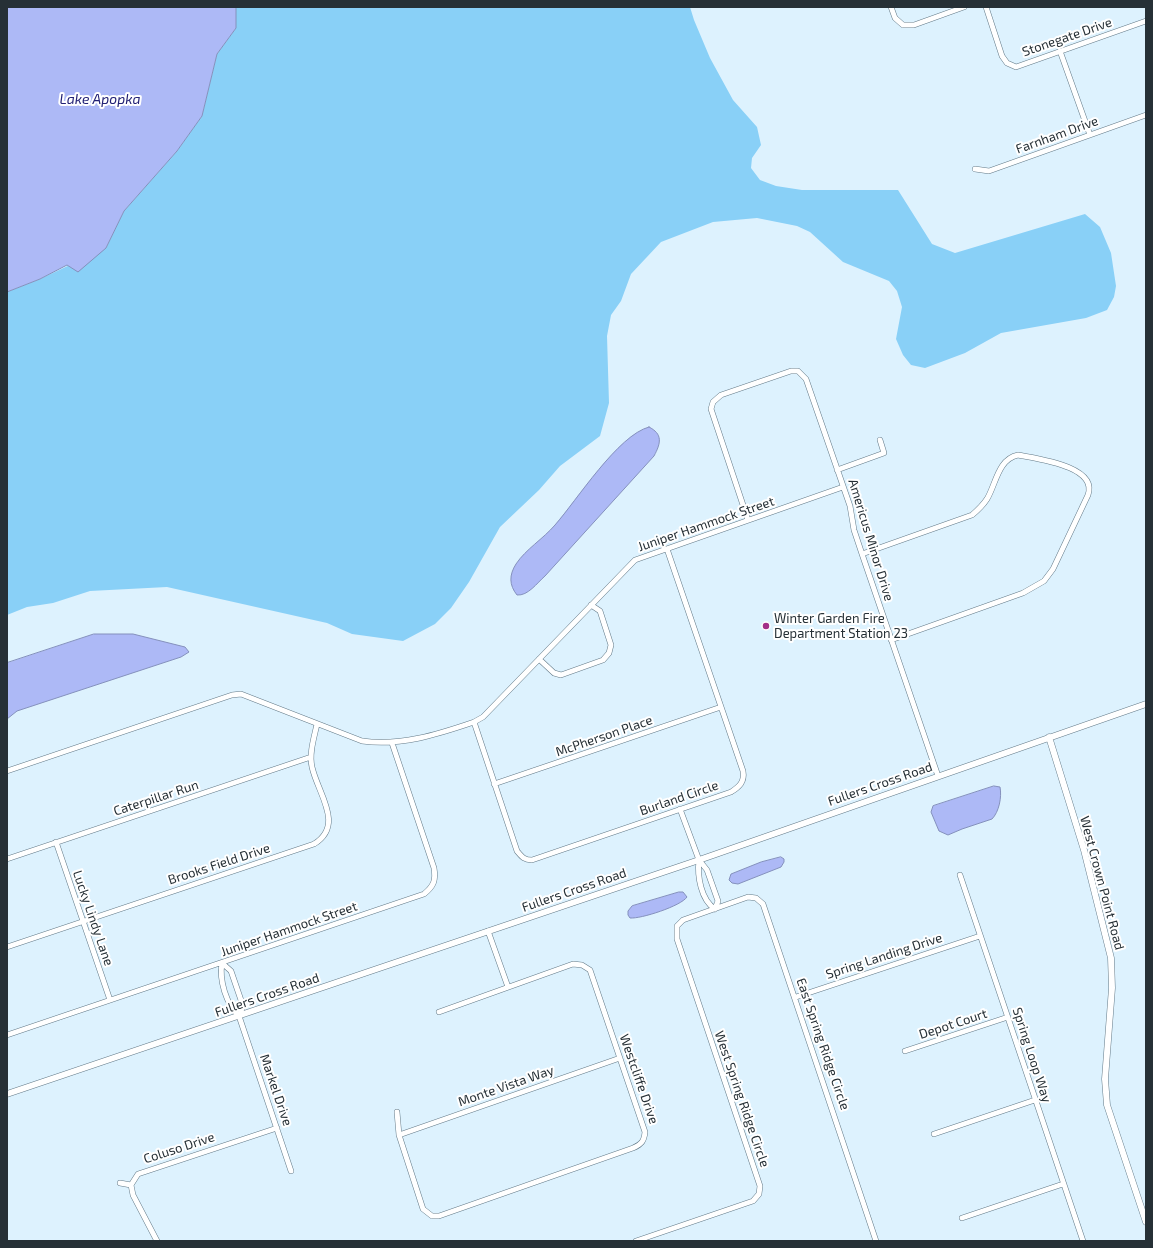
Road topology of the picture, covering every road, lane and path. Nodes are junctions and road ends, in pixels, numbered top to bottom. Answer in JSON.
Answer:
{"nodes":[{"id":1,"x":891,"y":7,"type":"edge"},
{"id":2,"x":964,"y":7,"type":"edge"},
{"id":3,"x":986,"y":7,"type":"edge"},
{"id":4,"x":1146,"y":21,"type":"edge"},
{"id":5,"x":1060,"y":51,"type":"junction"},
{"id":6,"x":1146,"y":115,"type":"edge"},
{"id":7,"x":1090,"y":135,"type":"junction"},
{"id":8,"x":975,"y":169,"type":"dead end"},
{"id":9,"x":880,"y":440,"type":"dead end"},
{"id":10,"x":837,"y":470,"type":"junction"},
{"id":11,"x":843,"y":487,"type":"junction"},
{"id":12,"x":748,"y":520,"type":"junction"},
{"id":13,"x":667,"y":549,"type":"junction"},
{"id":14,"x":862,"y":554,"type":"junction"},
{"id":15,"x":591,"y":605,"type":"junction"},
{"id":16,"x":891,"y":640,"type":"junction"},
{"id":17,"x":539,"y":659,"type":"junction"},
{"id":18,"x":1146,"y":704,"type":"edge"},
{"id":19,"x":721,"y":707,"type":"junction"},
{"id":20,"x":474,"y":722,"type":"junction"},
{"id":21,"x":317,"y":724,"type":"junction"},
{"id":22,"x":1049,"y":737,"type":"junction"},
{"id":23,"x":392,"y":743,"type":"junction"},
{"id":24,"x":311,"y":757,"type":"junction"},
{"id":25,"x":7,"y":771,"type":"edge"},
{"id":26,"x":938,"y":776,"type":"junction"},
{"id":27,"x":494,"y":784,"type":"junction"},
{"id":28,"x":680,"y":809,"type":"junction"},
{"id":29,"x":56,"y":842,"type":"junction"},
{"id":30,"x":7,"y":859,"type":"edge"},
{"id":31,"x":699,"y":860,"type":"junction"},
{"id":32,"x":960,"y":876,"type":"dead end"},
{"id":33,"x":715,"y":909,"type":"junction"},
{"id":34,"x":83,"y":921,"type":"junction"},
{"id":35,"x":488,"y":931,"type":"junction"},
{"id":36,"x":980,"y":936,"type":"junction"},
{"id":37,"x":7,"y":947,"type":"edge"},
{"id":38,"x":222,"y":963,"type":"junction"},
{"id":39,"x":508,"y":987,"type":"junction"},
{"id":40,"x":796,"y":997,"type":"junction"},
{"id":41,"x":110,"y":1000,"type":"junction"},
{"id":42,"x":439,"y":1012,"type":"dead end"},
{"id":43,"x":239,"y":1016,"type":"junction"},
{"id":44,"x":1008,"y":1017,"type":"junction"},
{"id":45,"x":7,"y":1035,"type":"edge"},
{"id":46,"x":905,"y":1051,"type":"dead end"},
{"id":47,"x":620,"y":1058,"type":"junction"},
{"id":48,"x":7,"y":1094,"type":"edge"},
{"id":49,"x":1035,"y":1100,"type":"junction"},
{"id":50,"x":397,"y":1112,"type":"dead end"},
{"id":51,"x":277,"y":1128,"type":"junction"},
{"id":52,"x":934,"y":1134,"type":"dead end"},
{"id":53,"x":399,"y":1135,"type":"junction"},
{"id":54,"x":291,"y":1171,"type":"dead end"},
{"id":55,"x":120,"y":1183,"type":"dead end"},
{"id":56,"x":1063,"y":1184,"type":"junction"},
{"id":57,"x":131,"y":1185,"type":"junction"},
{"id":58,"x":962,"y":1218,"type":"dead end"},
{"id":59,"x":1146,"y":1222,"type":"edge"},
{"id":60,"x":157,"y":1241,"type":"edge"},
{"id":61,"x":636,"y":1241,"type":"edge"},
{"id":62,"x":876,"y":1241,"type":"edge"},
{"id":63,"x":1083,"y":1241,"type":"edge"}],
"edges":[{"from":1,"to":2,"type":"street"},
{"from":3,"to":5,"type":"street","name":"Stonegate Drive"},
{"from":4,"to":5,"type":"street","name":"Stonegate Drive"},
{"from":5,"to":7,"type":"street"},
{"from":6,"to":7,"type":"street","name":"Farnham Drive"},
{"from":7,"to":8,"type":"street","name":"Farnham Drive"},
{"from":9,"to":10,"type":"street","name":"Americus Minor Drive"},
{"from":10,"to":11,"type":"street","name":"Americus Minor Drive"},
{"from":10,"to":12,"type":"street","name":"Americus Minor Drive"},
{"from":11,"to":12,"type":"street","name":"Juniper Hammock Street"},
{"from":11,"to":14,"type":"street","name":"Americus Minor Drive"},
{"from":12,"to":13,"type":"street","name":"Juniper Hammock Street"},
{"from":13,"to":15,"type":"street","name":"Juniper Hammock Street"},
{"from":13,"to":19,"type":"street","name":"Burland Circle"},
{"from":14,"to":16,"type":"street","name":"Americus Minor Drive"},
{"from":14,"to":16,"type":"street"},
{"from":15,"to":17,"type":"street","name":"Juniper Hammock Street"},
{"from":15,"to":17,"type":"street"},
{"from":16,"to":26,"type":"street","name":"Americus Minor Drive"},
{"from":17,"to":20,"type":"street","name":"Juniper Hammock Street"},
{"from":18,"to":22,"type":"street","name":"Fullers Cross Road"},
{"from":19,"to":27,"type":"street","name":"McPherson Place"},
{"from":19,"to":28,"type":"street","name":"Burland Circle"},
{"from":20,"to":23,"type":"street","name":"Juniper Hammock Street"},
{"from":20,"to":27,"type":"street","name":"Burland Circle"},
{"from":21,"to":23,"type":"street","name":"Juniper Hammock Street"},
{"from":21,"to":24,"type":"street","name":"Brooks Field Drive"},
{"from":21,"to":25,"type":"street","name":"Juniper Hammock Street"},
{"from":22,"to":26,"type":"street","name":"Fullers Cross Road"},
{"from":22,"to":59,"type":"street","name":"West Crown Point Road"},
{"from":23,"to":38,"type":"street","name":"Juniper Hammock Street"},
{"from":24,"to":29,"type":"street","name":"Caterpillar Run"},
{"from":24,"to":34,"type":"street","name":"Brooks Field Drive"},
{"from":26,"to":31,"type":"street","name":"Fullers Cross Road"},
{"from":27,"to":28,"type":"street","name":"Burland Circle"},
{"from":28,"to":31,"type":"street"},
{"from":29,"to":30,"type":"street","name":"Caterpillar Run"},
{"from":29,"to":34,"type":"street","name":"Lucky Lindy Lane"},
{"from":31,"to":33,"type":"street"},
{"from":31,"to":33,"type":"street"},
{"from":31,"to":35,"type":"street","name":"Fullers Cross Road"},
{"from":32,"to":36,"type":"street","name":"Spring Loop Way"},
{"from":33,"to":40,"type":"street","name":"East Spring Ridge Circle"},
{"from":33,"to":61,"type":"street","name":"West Spring Ridge Circle"},
{"from":34,"to":37,"type":"street","name":"Brooks Field Drive"},
{"from":34,"to":41,"type":"street","name":"Lucky Lindy Lane"},
{"from":35,"to":39,"type":"street"},
{"from":35,"to":43,"type":"street","name":"Fullers Cross Road"},
{"from":36,"to":40,"type":"street","name":"Spring Landing Drive"},
{"from":36,"to":44,"type":"street","name":"Spring Loop Way"},
{"from":38,"to":41,"type":"street","name":"Juniper Hammock Street"},
{"from":38,"to":43,"type":"street"},
{"from":38,"to":43,"type":"street"},
{"from":39,"to":42,"type":"street","name":"Westcliffe Drive"},
{"from":39,"to":47,"type":"street","name":"Westcliffe Drive"},
{"from":40,"to":62,"type":"street","name":"East Spring Ridge Circle"},
{"from":41,"to":45,"type":"street","name":"Juniper Hammock Street"},
{"from":43,"to":48,"type":"street","name":"Fullers Cross Road"},
{"from":43,"to":51,"type":"street","name":"Markel Drive"},
{"from":44,"to":46,"type":"street","name":"Depot Court"},
{"from":44,"to":49,"type":"street","name":"Spring Loop Way"},
{"from":47,"to":53,"type":"street","name":"Monte Vista Way"},
{"from":47,"to":53,"type":"street","name":"Westcliffe Drive"},
{"from":49,"to":52,"type":"street"},
{"from":49,"to":56,"type":"street","name":"Spring Loop Way"},
{"from":50,"to":53,"type":"street","name":"Westcliffe Drive"},
{"from":51,"to":54,"type":"street","name":"Markel Drive"},
{"from":51,"to":57,"type":"street","name":"Coluso Drive"},
{"from":55,"to":57,"type":"street"},
{"from":56,"to":58,"type":"street"},
{"from":56,"to":63,"type":"street","name":"Spring Loop Way"},
{"from":57,"to":60,"type":"street"}]}
